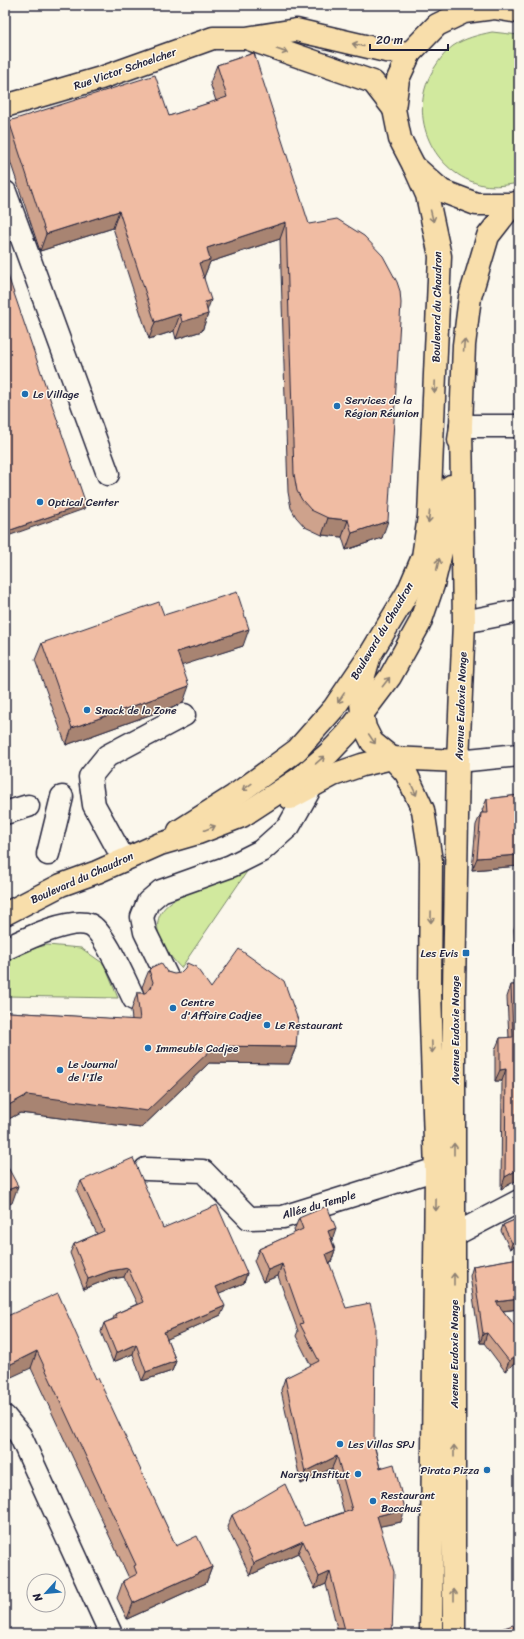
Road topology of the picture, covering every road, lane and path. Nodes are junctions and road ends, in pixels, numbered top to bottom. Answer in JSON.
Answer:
{"nodes":[{"id":1,"x":493,"y":6,"type":"edge"},
{"id":2,"x":519,"y":12,"type":"edge"},
{"id":3,"x":440,"y":15,"type":"edge"},
{"id":4,"x":246,"y":38,"type":"junction"},
{"id":5,"x":410,"y":53,"type":"junction"},
{"id":6,"x":5,"y":106,"type":"edge"},
{"id":7,"x":394,"y":109,"type":"junction"},
{"id":8,"x":414,"y":166,"type":"junction"},
{"id":9,"x":5,"y":192,"type":"edge"},
{"id":10,"x":516,"y":203,"type":"edge"},
{"id":11,"x":461,"y":426,"type":"junction"},
{"id":12,"x":519,"y":426,"type":"edge"},
{"id":13,"x":108,"y":474,"type":"dead end"},
{"id":14,"x":519,"y":611,"type":"edge"},
{"id":15,"x":464,"y":622,"type":"junction"},
{"id":16,"x":370,"y":654,"type":"junction"},
{"id":17,"x":362,"y":713,"type":"junction"},
{"id":18,"x":184,"y":715,"type":"dead end"},
{"id":19,"x":519,"y":755,"type":"edge"},
{"id":20,"x":392,"y":758,"type":"junction"},
{"id":21,"x":458,"y":761,"type":"junction"},
{"id":22,"x":311,"y":787,"type":"junction"},
{"id":23,"x":62,"y":797,"type":"dead end"},
{"id":24,"x":28,"y":806,"type":"dead end"},
{"id":25,"x":5,"y":813,"type":"edge"},
{"id":26,"x":242,"y":816,"type":"junction"},
{"id":27,"x":160,"y":844,"type":"junction"},
{"id":28,"x":48,"y":854,"type":"dead end"},
{"id":29,"x":124,"y":860,"type":"junction"},
{"id":30,"x":5,"y":914,"type":"edge"},
{"id":31,"x":5,"y":950,"type":"edge"},
{"id":32,"x":168,"y":979,"type":"edge"},
{"id":33,"x":134,"y":999,"type":"dead end"},
{"id":34,"x":146,"y":1169,"type":"dead end"},
{"id":35,"x":436,"y":1172,"type":"junction"},
{"id":36,"x":519,"y":1201,"type":"edge"},
{"id":37,"x":454,"y":1235,"type":"junction"},
{"id":38,"x":5,"y":1417,"type":"edge"},
{"id":39,"x":111,"y":1634,"type":"edge"},
{"id":40,"x":431,"y":1634,"type":"edge"},
{"id":41,"x":454,"y":1634,"type":"edge"}],
"edges":[{"from":1,"to":2,"type":"main road"},
{"from":1,"to":3,"type":"main road"},
{"from":3,"to":5,"type":"main road"},
{"from":5,"to":4,"type":"main road","name":"Rue Victor Schoelcher","one_way":true},
{"from":4,"to":6,"type":"main road","name":"Rue Victor Schoelcher"},
{"from":4,"to":7,"type":"main road","name":"Rue Victor Schoelcher","one_way":true},
{"from":5,"to":7,"type":"main road"},
{"from":7,"to":8,"type":"main road","name":"Boulevard du Chaudron"},
{"from":8,"to":10,"type":"main road"},
{"from":8,"to":16,"type":"main road","name":"Boulevard du Chaudron","one_way":true},
{"from":9,"to":13,"type":"street"},
{"from":11,"to":10,"type":"main road","name":"Boulevard du Chaudron","one_way":true},
{"from":11,"to":12,"type":"street"},
{"from":11,"to":15,"type":"main road","name":"Avenue Eudoxie Nonge"},
{"from":17,"to":11,"type":"main road","name":"Boulevard du Chaudron","one_way":true},
{"from":14,"to":15,"type":"street"},
{"from":15,"to":21,"type":"main road","name":"Avenue Eudoxie Nonge"},
{"from":16,"to":17,"type":"main road","name":"Avenue Eudoxie Nonge"},
{"from":16,"to":27,"type":"main road","name":"Boulevard du Chaudron","one_way":true},
{"from":17,"to":20,"type":"main road","name":"Avenue Eudoxie Nonge","one_way":true},
{"from":26,"to":17,"type":"main road","name":"Boulevard du Chaudron","one_way":true},
{"from":18,"to":29,"type":"street"},
{"from":19,"to":21,"type":"street"},
{"from":20,"to":21,"type":"main road"},
{"from":20,"to":22,"type":"main road"},
{"from":20,"to":35,"type":"main road","name":"Avenue Eudoxie Nonge","one_way":true},
{"from":37,"to":21,"type":"main road","name":"Avenue Eudoxie Nonge","one_way":true},
{"from":22,"to":26,"type":"main road"},
{"from":22,"to":32,"type":"street"},
{"from":23,"to":28,"type":"street"},
{"from":24,"to":25,"type":"street"},
{"from":27,"to":26,"type":"main road","name":"Boulevard du Chaudron","one_way":true},
{"from":27,"to":29,"type":"main road","name":"Boulevard du Chaudron"},
{"from":29,"to":30,"type":"main road","name":"Boulevard du Chaudron"},
{"from":31,"to":33,"type":"street"},
{"from":34,"to":35,"type":"street","name":"Allée du Temple"},
{"from":35,"to":40,"type":"main road","name":"Avenue Eudoxie Nonge","one_way":true},
{"from":36,"to":37,"type":"street"},
{"from":41,"to":37,"type":"main road","name":"Avenue Eudoxie Nonge","one_way":true},
{"from":38,"to":39,"type":"street"}]}
